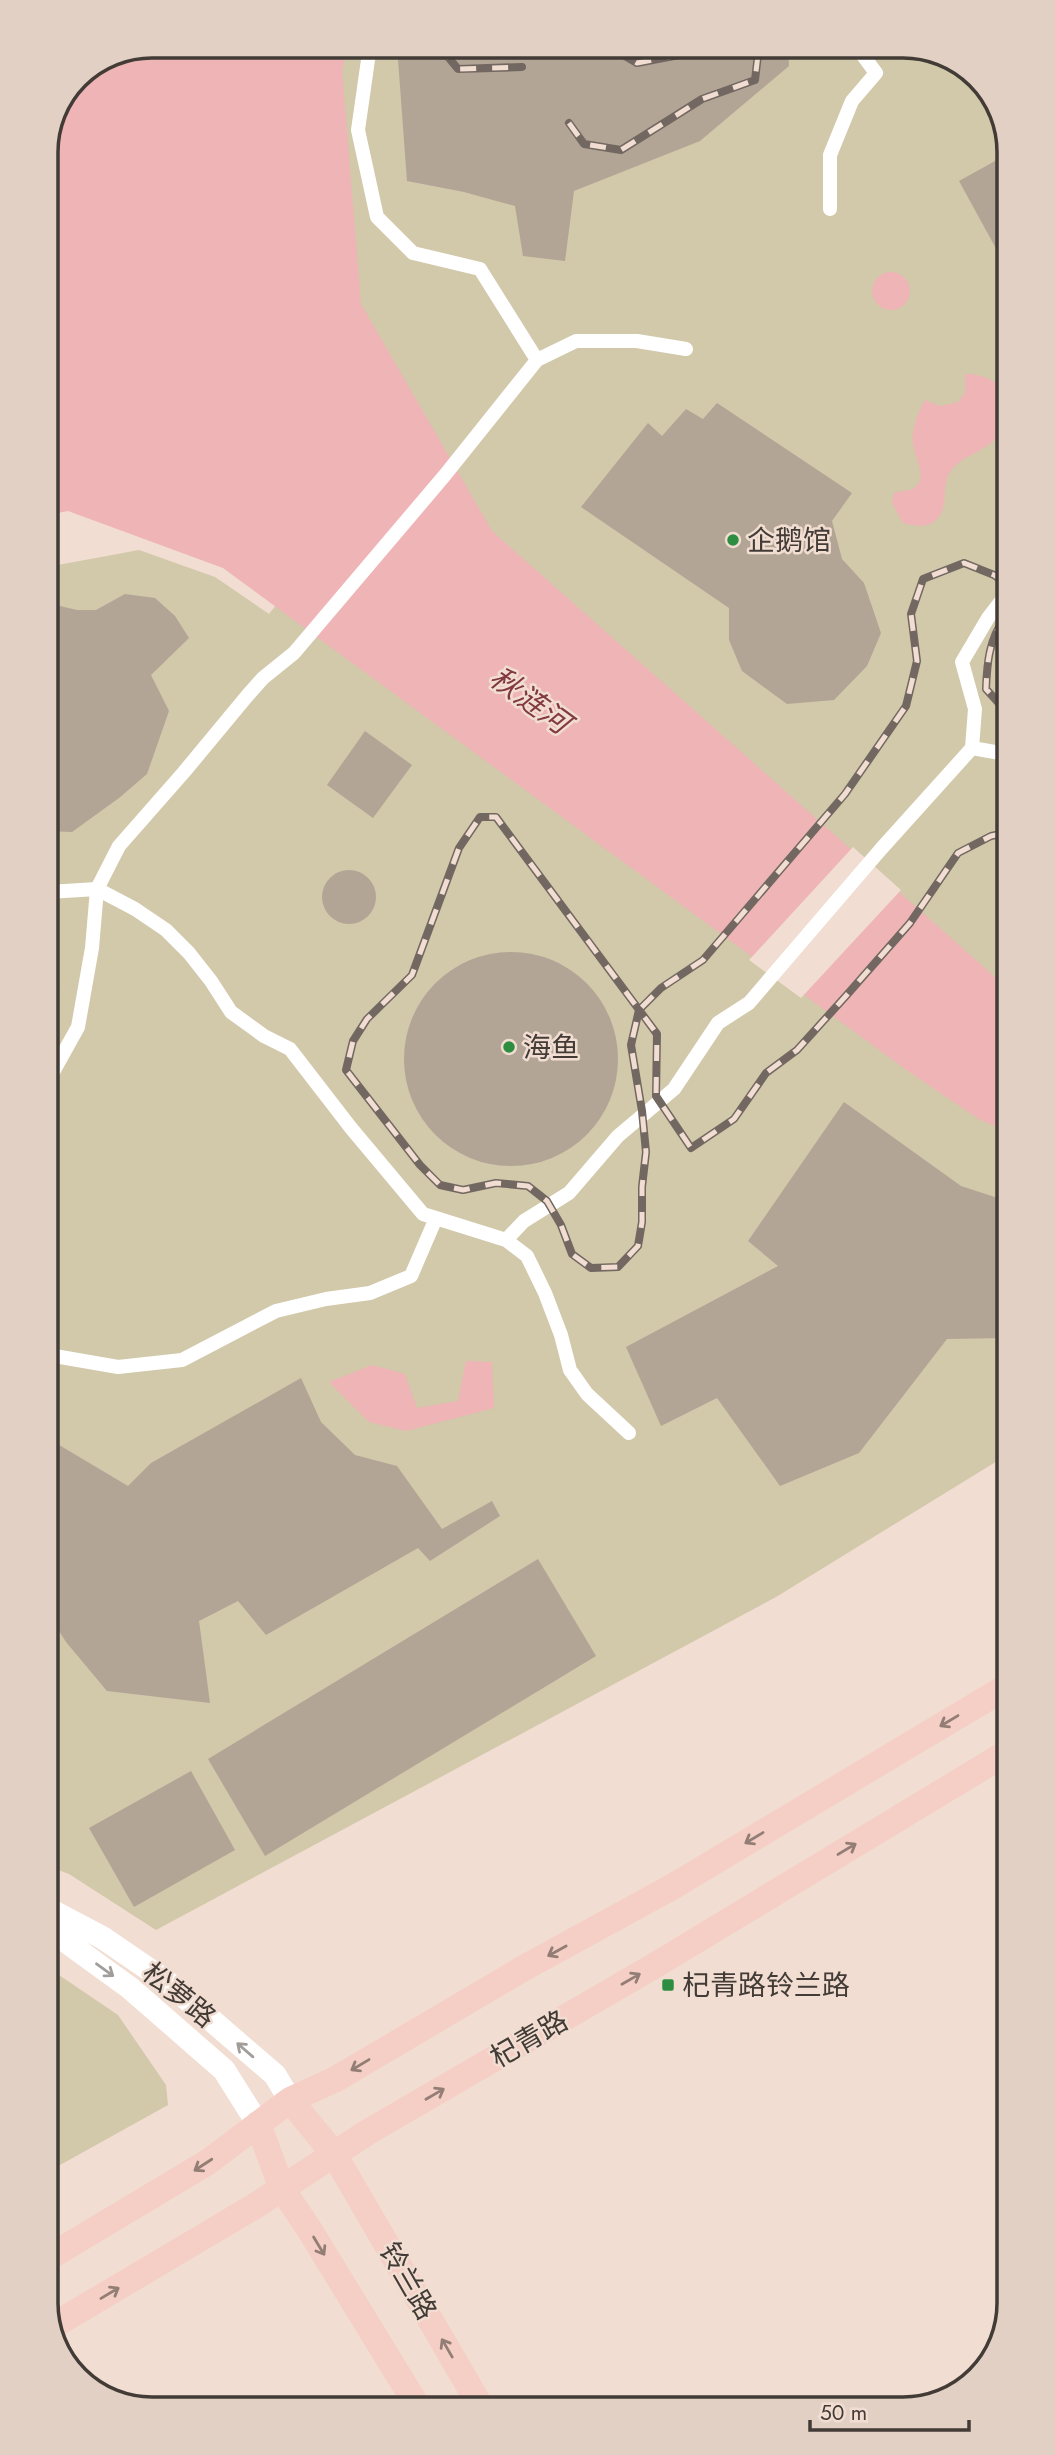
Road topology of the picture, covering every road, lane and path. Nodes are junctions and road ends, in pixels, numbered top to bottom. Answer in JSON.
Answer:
{"nodes":[{"id":1,"x":368,"y":58,"type":"edge"},
{"id":2,"x":865,"y":58,"type":"edge"},
{"id":3,"x":830,"y":209,"type":"dead end"},
{"id":4,"x":686,"y":349,"type":"dead end"},
{"id":5,"x":537,"y":360,"type":"junction"},
{"id":6,"x":997,"y":606,"type":"edge"},
{"id":7,"x":972,"y":748,"type":"junction"},
{"id":8,"x":997,"y":752,"type":"edge"},
{"id":9,"x":97,"y":889,"type":"junction"},
{"id":10,"x":58,"y":891,"type":"edge"},
{"id":11,"x":58,"y":1063,"type":"edge"},
{"id":12,"x":436,"y":1218,"type":"junction"},
{"id":13,"x":506,"y":1240,"type":"junction"},
{"id":14,"x":58,"y":1357,"type":"edge"},
{"id":15,"x":629,"y":1433,"type":"dead end"},
{"id":16,"x":997,"y":1693,"type":"edge"},
{"id":17,"x":997,"y":1759,"type":"edge"},
{"id":18,"x":58,"y":1914,"type":"edge"},
{"id":19,"x":58,"y":1936,"type":"edge"},
{"id":20,"x":290,"y":2100,"type":"junction"},
{"id":21,"x":258,"y":2124,"type":"junction"},
{"id":22,"x":334,"y":2154,"type":"junction"},
{"id":23,"x":282,"y":2189,"type":"junction"},
{"id":24,"x":58,"y":2252,"type":"edge"},
{"id":25,"x":60,"y":2322,"type":"edge"},
{"id":26,"x":412,"y":2397,"type":"edge"},
{"id":27,"x":475,"y":2397,"type":"edge"}],
"edges":[{"from":1,"to":5,"type":"street"},
{"from":2,"to":3,"type":"street"},
{"from":4,"to":5,"type":"street"},
{"from":5,"to":9,"type":"street"},
{"from":6,"to":7,"type":"street"},
{"from":7,"to":8,"type":"street"},
{"from":7,"to":13,"type":"street"},
{"from":9,"to":10,"type":"street"},
{"from":9,"to":11,"type":"street"},
{"from":9,"to":12,"type":"street"},
{"from":12,"to":13,"type":"street"},
{"from":12,"to":14,"type":"street"},
{"from":13,"to":15,"type":"street"},
{"from":16,"to":20,"type":"main road","one_way":true},
{"from":22,"to":17,"type":"main road","name":"杞青路","one_way":true},
{"from":20,"to":18,"type":"street","name":"松萝路","one_way":true},
{"from":19,"to":21,"type":"street","name":"松萝路","one_way":true},
{"from":20,"to":21,"type":"main road"},
{"from":20,"to":22,"type":"main road","name":"铃兰路"},
{"from":21,"to":23,"type":"main road","name":"铃兰路"},
{"from":21,"to":24,"type":"main road","one_way":true},
{"from":22,"to":23,"type":"main road","name":"杞青路"},
{"from":27,"to":22,"type":"main road","name":"铃兰路","one_way":true},
{"from":25,"to":23,"type":"main road","name":"杞青路","one_way":true},
{"from":23,"to":26,"type":"main road","name":"铃兰路","one_way":true}]}
